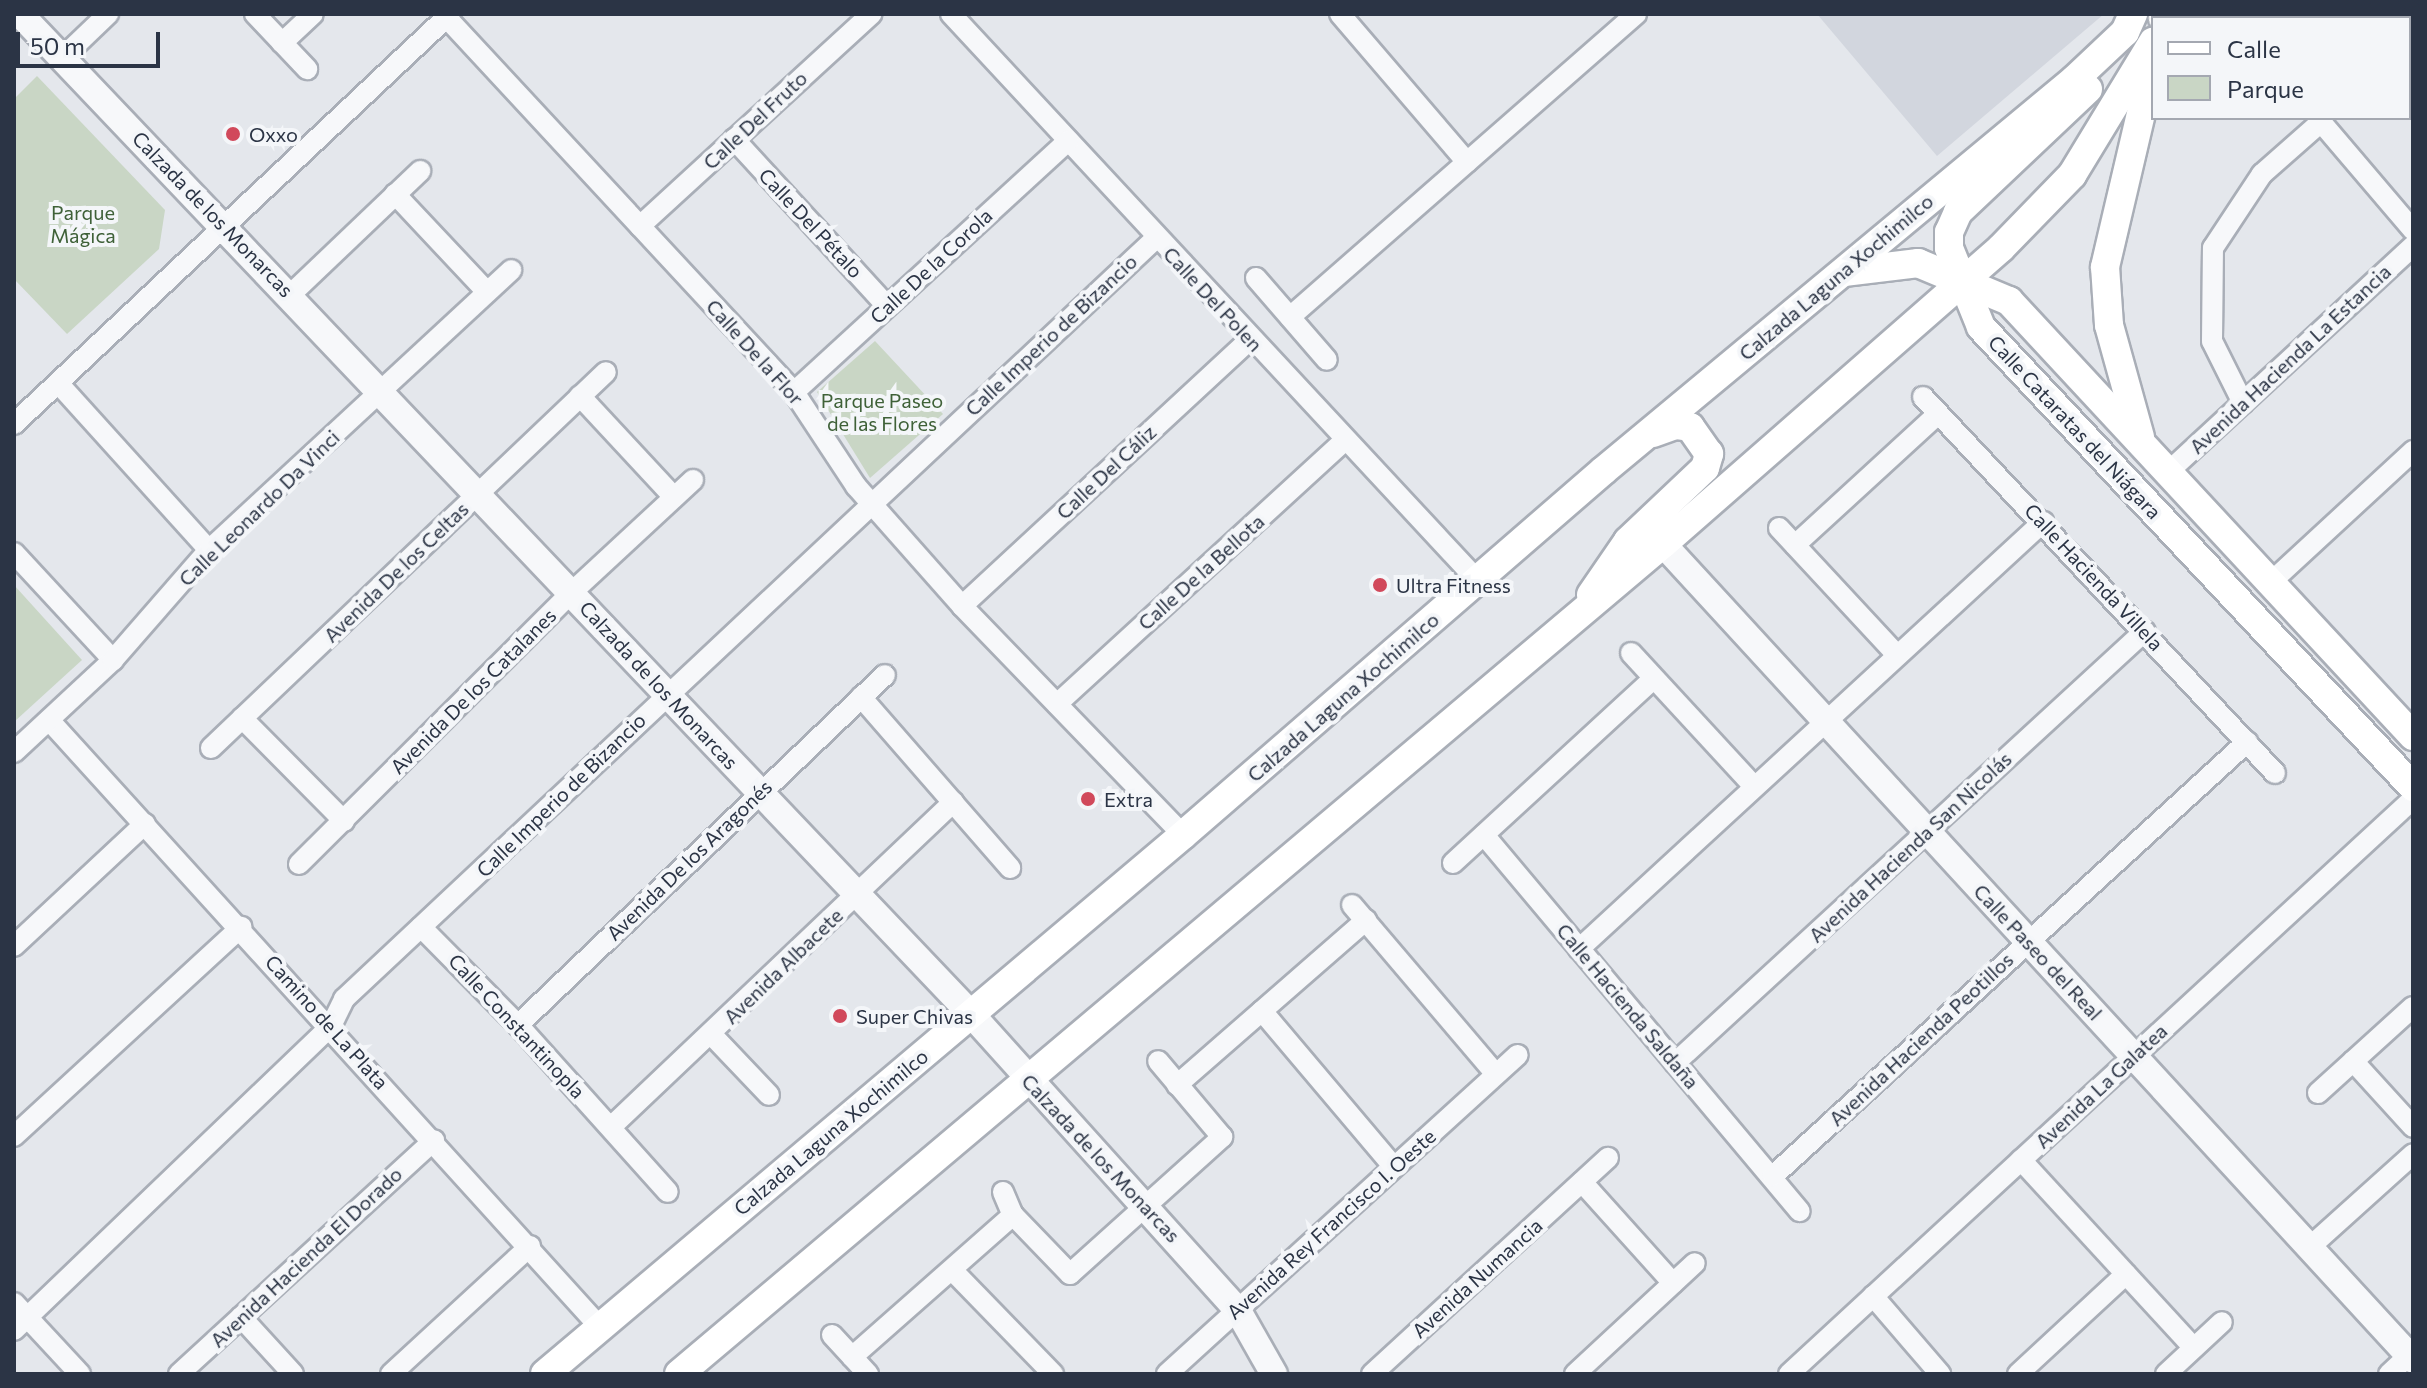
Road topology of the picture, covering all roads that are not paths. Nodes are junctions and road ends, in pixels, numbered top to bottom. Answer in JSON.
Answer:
{"nodes":[{"id":1,"x":20,"y":14,"type":"edge"},
{"id":2,"x":108,"y":14,"type":"edge"},
{"id":3,"x":255,"y":14,"type":"edge"},
{"id":4,"x":313,"y":14,"type":"edge"},
{"id":5,"x":871,"y":14,"type":"edge"},
{"id":6,"x":951,"y":14,"type":"edge"},
{"id":7,"x":1340,"y":14,"type":"edge"},
{"id":8,"x":1636,"y":14,"type":"edge"},
{"id":9,"x":448,"y":16,"type":"edge"},
{"id":10,"x":2129,"y":23,"type":"edge"},
{"id":11,"x":282,"y":43,"type":"junction"},
{"id":12,"x":2151,"y":45,"type":"edge"},
{"id":13,"x":62,"y":58,"type":"junction"},
{"id":14,"x":307,"y":69,"type":"dead end"},
{"id":15,"x":2151,"y":72,"type":"edge"},
{"id":16,"x":734,"y":139,"type":"junction"},
{"id":17,"x":1068,"y":141,"type":"junction"},
{"id":18,"x":2035,"y":144,"type":"junction"},
{"id":19,"x":1467,"y":162,"type":"junction"},
{"id":20,"x":420,"y":171,"type":"dead end"},
{"id":21,"x":2072,"y":175,"type":"junction"},
{"id":22,"x":395,"y":194,"type":"junction"},
{"id":23,"x":640,"y":226,"type":"junction"},
{"id":24,"x":227,"y":228,"type":"junction"},
{"id":25,"x":2413,"y":230,"type":"edge"},
{"id":26,"x":1156,"y":238,"type":"junction"},
{"id":27,"x":2413,"y":246,"type":"edge"},
{"id":28,"x":511,"y":270,"type":"dead end"},
{"id":29,"x":1840,"y":273,"type":"junction"},
{"id":30,"x":1256,"y":278,"type":"dead end"},
{"id":31,"x":1963,"y":282,"type":"junction"},
{"id":32,"x":487,"y":292,"type":"junction"},
{"id":33,"x":290,"y":295,"type":"junction"},
{"id":34,"x":887,"y":306,"type":"junction"},
{"id":35,"x":1290,"y":317,"type":"junction"},
{"id":36,"x":1251,"y":338,"type":"junction"},
{"id":37,"x":1327,"y":360,"type":"dead end"},
{"id":38,"x":606,"y":372,"type":"dead end"},
{"id":39,"x":59,"y":384,"type":"junction"},
{"id":40,"x":382,"y":390,"type":"junction"},
{"id":41,"x":794,"y":392,"type":"junction"},
{"id":42,"x":580,"y":396,"type":"junction"},
{"id":43,"x":1923,"y":397,"type":"dead end"},
{"id":44,"x":2243,"y":403,"type":"junction"},
{"id":45,"x":1938,"y":414,"type":"junction"},
{"id":46,"x":14,"y":424,"type":"edge"},
{"id":47,"x":1646,"y":436,"type":"junction"},
{"id":48,"x":1345,"y":440,"type":"junction"},
{"id":49,"x":2142,"y":445,"type":"junction"},
{"id":50,"x":2413,"y":451,"type":"edge"},
{"id":51,"x":2167,"y":473,"type":"junction"},
{"id":52,"x":693,"y":480,"type":"dead end"},
{"id":53,"x":479,"y":493,"type":"junction"},
{"id":54,"x":674,"y":497,"type":"junction"},
{"id":55,"x":870,"y":503,"type":"junction"},
{"id":56,"x":2043,"y":522,"type":"junction"},
{"id":57,"x":1779,"y":528,"type":"dead end"},
{"id":58,"x":1663,"y":544,"type":"junction"},
{"id":59,"x":1795,"y":545,"type":"junction"},
{"id":60,"x":209,"y":550,"type":"junction"},
{"id":61,"x":14,"y":553,"type":"edge"},
{"id":62,"x":1478,"y":581,"type":"junction"},
{"id":63,"x":2270,"y":583,"type":"junction"},
{"id":64,"x":572,"y":592,"type":"junction"},
{"id":65,"x":962,"y":606,"type":"junction"},
{"id":66,"x":1584,"y":610,"type":"junction"},
{"id":67,"x":2145,"y":631,"type":"junction"},
{"id":68,"x":1631,"y":653,"type":"dead end"},
{"id":69,"x":1896,"y":654,"type":"junction"},
{"id":70,"x":113,"y":660,"type":"junction"},
{"id":71,"x":885,"y":675,"type":"dead end"},
{"id":72,"x":1653,"y":679,"type":"junction"},
{"id":73,"x":666,"y":695,"type":"junction"},
{"id":74,"x":861,"y":697,"type":"junction"},
{"id":75,"x":1057,"y":704,"type":"junction"},
{"id":76,"x":242,"y":718,"type":"junction"},
{"id":77,"x":49,"y":720,"type":"junction"},
{"id":78,"x":1825,"y":720,"type":"junction"},
{"id":79,"x":2413,"y":736,"type":"edge"},
{"id":80,"x":2247,"y":742,"type":"junction"},
{"id":81,"x":211,"y":748,"type":"dead end"},
{"id":82,"x":14,"y":752,"type":"edge"},
{"id":83,"x":2275,"y":773,"type":"dead end"},
{"id":84,"x":1753,"y":785,"type":"junction"},
{"id":85,"x":2413,"y":787,"type":"edge"},
{"id":86,"x":760,"y":792,"type":"junction"},
{"id":87,"x":2413,"y":799,"type":"edge"},
{"id":88,"x":953,"y":802,"type":"junction"},
{"id":89,"x":344,"y":821,"type":"junction"},
{"id":90,"x":145,"y":824,"type":"junction"},
{"id":91,"x":1926,"y":831,"type":"junction"},
{"id":92,"x":1183,"y":835,"type":"junction"},
{"id":93,"x":1484,"y":835,"type":"junction"},
{"id":94,"x":1453,"y":863,"type":"dead end"},
{"id":95,"x":299,"y":864,"type":"dead end"},
{"id":96,"x":1010,"y":868,"type":"dead end"},
{"id":97,"x":857,"y":895,"type":"junction"},
{"id":98,"x":1352,"y":905,"type":"dead end"},
{"id":99,"x":1366,"y":920,"type":"junction"},
{"id":100,"x":241,"y":927,"type":"junction"},
{"id":101,"x":421,"y":927,"type":"junction"},
{"id":102,"x":2027,"y":941,"type":"junction"},
{"id":103,"x":14,"y":946,"type":"edge"},
{"id":104,"x":1579,"y":949,"type":"junction"},
{"id":105,"x":2413,"y":1007,"type":"edge"},
{"id":106,"x":1262,"y":1011,"type":"junction"},
{"id":107,"x":971,"y":1014,"type":"junction"},
{"id":108,"x":518,"y":1025,"type":"junction"},
{"id":109,"x":331,"y":1026,"type":"junction"},
{"id":110,"x":711,"y":1034,"type":"junction"},
{"id":111,"x":1517,"y":1055,"type":"dead end"},
{"id":112,"x":2135,"y":1055,"type":"junction"},
{"id":113,"x":1158,"y":1061,"type":"dead end"},
{"id":114,"x":2353,"y":1061,"type":"junction"},
{"id":115,"x":1675,"y":1063,"type":"junction"},
{"id":116,"x":1496,"y":1074,"type":"junction"},
{"id":117,"x":1028,"y":1078,"type":"junction"},
{"id":118,"x":1177,"y":1085,"type":"junction"},
{"id":119,"x":2318,"y":1093,"type":"dead end"},
{"id":120,"x":769,"y":1095,"type":"dead end"},
{"id":121,"x":611,"y":1127,"type":"junction"},
{"id":122,"x":2413,"y":1127,"type":"edge"},
{"id":123,"x":14,"y":1136,"type":"edge"},
{"id":124,"x":434,"y":1140,"type":"junction"},
{"id":125,"x":2413,"y":1154,"type":"edge"},
{"id":126,"x":1608,"y":1158,"type":"dead end"},
{"id":127,"x":2021,"y":1160,"type":"junction"},
{"id":128,"x":1394,"y":1167,"type":"junction"},
{"id":129,"x":1773,"y":1176,"type":"junction"},
{"id":130,"x":1582,"y":1182,"type":"junction"},
{"id":131,"x":668,"y":1192,"type":"dead end"},
{"id":132,"x":1003,"y":1192,"type":"dead end"},
{"id":133,"x":1146,"y":1205,"type":"junction"},
{"id":134,"x":1800,"y":1211,"type":"dead end"},
{"id":135,"x":1013,"y":1215,"type":"junction"},
{"id":136,"x":530,"y":1246,"type":"junction"},
{"id":137,"x":2311,"y":1246,"type":"junction"},
{"id":138,"x":1695,"y":1263,"type":"dead end"},
{"id":139,"x":952,"y":1270,"type":"junction"},
{"id":140,"x":2126,"y":1274,"type":"junction"},
{"id":141,"x":1673,"y":1283,"type":"junction"},
{"id":142,"x":1873,"y":1296,"type":"junction"},
{"id":143,"x":1237,"y":1309,"type":"junction"},
{"id":144,"x":19,"y":1317,"type":"edge"},
{"id":145,"x":241,"y":1317,"type":"junction"},
{"id":146,"x":2222,"y":1322,"type":"dead end"},
{"id":147,"x":600,"y":1327,"type":"junction"},
{"id":148,"x":832,"y":1335,"type":"dead end"},
{"id":149,"x":2194,"y":1348,"type":"junction"},
{"id":150,"x":2412,"y":1356,"type":"edge"},
{"id":151,"x":852,"y":1357,"type":"junction"},
{"id":152,"x":80,"y":1374,"type":"edge"},
{"id":153,"x":179,"y":1374,"type":"edge"},
{"id":154,"x":293,"y":1374,"type":"edge"},
{"id":155,"x":391,"y":1374,"type":"edge"},
{"id":156,"x":545,"y":1374,"type":"edge"},
{"id":157,"x":679,"y":1374,"type":"edge"},
{"id":158,"x":868,"y":1374,"type":"edge"},
{"id":159,"x":1053,"y":1374,"type":"edge"},
{"id":160,"x":1167,"y":1374,"type":"edge"},
{"id":161,"x":1274,"y":1374,"type":"edge"},
{"id":162,"x":1372,"y":1374,"type":"edge"},
{"id":163,"x":1575,"y":1374,"type":"edge"},
{"id":164,"x":1789,"y":1374,"type":"edge"},
{"id":165,"x":1940,"y":1374,"type":"edge"},
{"id":166,"x":2018,"y":1374,"type":"edge"},
{"id":167,"x":2166,"y":1374,"type":"edge"},
{"id":168,"x":2389,"y":1374,"type":"edge"}],
"edges":[{"from":1,"to":13,"type":"street","name":"Calzada de los Monarcas"},
{"from":2,"to":13,"type":"street"},
{"from":3,"to":11,"type":"street"},
{"from":4,"to":11,"type":"street"},
{"from":5,"to":16,"type":"street","name":"Calle Del Fruto"},
{"from":6,"to":17,"type":"street","name":"Calle Del Polen"},
{"from":7,"to":19,"type":"street"},
{"from":8,"to":19,"type":"street"},
{"from":9,"to":23,"type":"street","name":"Calle De la Flor"},
{"from":9,"to":24,"type":"street"},
{"from":10,"to":18,"type":"main road"},
{"from":10,"to":29,"type":"main road","name":"Calzada Laguna Xochimilco"},
{"from":11,"to":14,"type":"street"},
{"from":12,"to":21,"type":"main road"},
{"from":13,"to":24,"type":"street","name":"Calzada de los Monarcas"},
{"from":15,"to":49,"type":"main road"},
{"from":16,"to":23,"type":"street","name":"Calle Del Fruto"},
{"from":16,"to":34,"type":"street","name":"Calle Del Pétalo"},
{"from":17,"to":26,"type":"street","name":"Calle Del Polen"},
{"from":17,"to":34,"type":"street","name":"Calle De la Corola"},
{"from":18,"to":21,"type":"main road"},
{"from":18,"to":31,"type":"main road"},
{"from":19,"to":35,"type":"street"},
{"from":20,"to":22,"type":"street"},
{"from":21,"to":31,"type":"main road"},
{"from":22,"to":32,"type":"street"},
{"from":22,"to":33,"type":"street"},
{"from":23,"to":41,"type":"street","name":"Calle De la Flor"},
{"from":24,"to":33,"type":"street","name":"Calzada de los Monarcas"},
{"from":24,"to":39,"type":"street"},
{"from":25,"to":44,"type":"street"},
{"from":26,"to":36,"type":"street","name":"Calle Del Polen"},
{"from":26,"to":55,"type":"street","name":"Calle Imperio de Bizancio"},
{"from":27,"to":44,"type":"street","name":"Avenida Hacienda La Estancia"},
{"from":28,"to":32,"type":"street","name":"Calle Leonardo Da Vinci"},
{"from":29,"to":31,"type":"main road"},
{"from":29,"to":47,"type":"main road","name":"Calzada Laguna Xochimilco"},
{"from":30,"to":35,"type":"street"},
{"from":31,"to":49,"type":"main road","name":"Calle Cataratas del Niágara"},
{"from":31,"to":58,"type":"main road"},
{"from":31,"to":85,"type":"main road","name":"Calle Cataratas del Niágara"},
{"from":32,"to":40,"type":"street","name":"Calle Leonardo Da Vinci"},
{"from":33,"to":40,"type":"street","name":"Calzada de los Monarcas"},
{"from":34,"to":41,"type":"street","name":"Calle De la Corola"},
{"from":35,"to":37,"type":"street"},
{"from":36,"to":48,"type":"street","name":"Calle Del Polen"},
{"from":36,"to":65,"type":"street","name":"Calle Del Cáliz"},
{"from":38,"to":42,"type":"street","name":"Avenida De los Celtas"},
{"from":39,"to":46,"type":"street"},
{"from":39,"to":60,"type":"street"},
{"from":40,"to":53,"type":"street","name":"Calzada de los Monarcas"},
{"from":40,"to":60,"type":"street","name":"Calle Leonardo Da Vinci"},
{"from":41,"to":55,"type":"street","name":"Calle De la Flor"},
{"from":42,"to":53,"type":"street","name":"Avenida De los Celtas"},
{"from":42,"to":54,"type":"street"},
{"from":43,"to":45,"type":"street","name":"Calle Hacienda Villela"},
{"from":44,"to":51,"type":"street","name":"Avenida Hacienda La Estancia"},
{"from":45,"to":56,"type":"street","name":"Calle Hacienda Villela"},
{"from":45,"to":59,"type":"street"},
{"from":47,"to":62,"type":"main road","name":"Calzada Laguna Xochimilco"},
{"from":47,"to":66,"type":"main road"},
{"from":48,"to":62,"type":"street","name":"Calle Del Polen"},
{"from":48,"to":75,"type":"street","name":"Calle De la Bellota"},
{"from":49,"to":51,"type":"main road","name":"Calle Cataratas del Niágara"},
{"from":50,"to":63,"type":"street"},
{"from":51,"to":63,"type":"main road","name":"Calle Cataratas del Niágara"},
{"from":52,"to":54,"type":"street","name":"Avenida De los Catalanes"},
{"from":53,"to":64,"type":"street","name":"Calzada de los Monarcas"},
{"from":53,"to":76,"type":"street","name":"Avenida De los Celtas"},
{"from":54,"to":64,"type":"street","name":"Avenida De los Catalanes"},
{"from":55,"to":65,"type":"street","name":"Calle De la Flor"},
{"from":55,"to":73,"type":"street","name":"Calle Imperio de Bizancio"},
{"from":56,"to":67,"type":"street","name":"Calle Hacienda Villela"},
{"from":56,"to":69,"type":"street"},
{"from":57,"to":59,"type":"street"},
{"from":58,"to":66,"type":"main road"},
{"from":58,"to":78,"type":"street","name":"Calle Paseo del Real"},
{"from":59,"to":69,"type":"street"},
{"from":60,"to":70,"type":"street","name":"Calle Leonardo Da Vinci"},
{"from":61,"to":70,"type":"street"},
{"from":62,"to":92,"type":"main road","name":"Calzada Laguna Xochimilco"},
{"from":63,"to":79,"type":"main road","name":"Calle Cataratas del Niágara"},
{"from":64,"to":73,"type":"street","name":"Calzada de los Monarcas"},
{"from":64,"to":89,"type":"street","name":"Avenida De los Catalanes"},
{"from":65,"to":75,"type":"street","name":"Calle De la Flor"},
{"from":66,"to":117,"type":"main road"},
{"from":67,"to":80,"type":"street","name":"Calle Hacienda Villela"},
{"from":67,"to":91,"type":"street","name":"Avenida Hacienda San Nicolás"},
{"from":68,"to":72,"type":"street"},
{"from":69,"to":78,"type":"street"},
{"from":70,"to":77,"type":"street","name":"Calle Leonardo Da Vinci"},
{"from":71,"to":74,"type":"street","name":"Avenida De los Aragonés"},
{"from":72,"to":84,"type":"street"},
{"from":72,"to":93,"type":"street"},
{"from":73,"to":86,"type":"street","name":"Calzada de los Monarcas"},
{"from":73,"to":101,"type":"street","name":"Calle Imperio de Bizancio"},
{"from":74,"to":86,"type":"street","name":"Avenida De los Aragonés"},
{"from":74,"to":88,"type":"street"},
{"from":75,"to":92,"type":"street","name":"Calle De la Flor"},
{"from":76,"to":81,"type":"street","name":"Avenida De los Celtas"},
{"from":76,"to":89,"type":"street"},
{"from":77,"to":82,"type":"street","name":"Calle Leonardo Da Vinci"},
{"from":77,"to":90,"type":"street","name":"Camino de La Plata"},
{"from":78,"to":84,"type":"street"},
{"from":78,"to":91,"type":"street","name":"Calle Paseo del Real"},
{"from":80,"to":83,"type":"street","name":"Calle Hacienda Villela"},
{"from":80,"to":102,"type":"street","name":"Avenida Hacienda Peotillos"},
{"from":84,"to":104,"type":"street"},
{"from":86,"to":97,"type":"street","name":"Calzada de los Monarcas"},
{"from":86,"to":108,"type":"street","name":"Avenida De los Aragonés"},
{"from":87,"to":112,"type":"street","name":"Avenida La Galatea"},
{"from":88,"to":96,"type":"street"},
{"from":88,"to":97,"type":"street","name":"Avenida Albacete"},
{"from":89,"to":95,"type":"street","name":"Avenida De los Catalanes"},
{"from":90,"to":100,"type":"street","name":"Camino de La Plata"},
{"from":90,"to":103,"type":"street"},
{"from":91,"to":102,"type":"street","name":"Calle Paseo del Real"},
{"from":91,"to":115,"type":"street","name":"Avenida Hacienda San Nicolás"},
{"from":92,"to":107,"type":"main road","name":"Calzada Laguna Xochimilco"},
{"from":93,"to":94,"type":"street"},
{"from":93,"to":104,"type":"street","name":"Calle Hacienda Saldaña"},
{"from":97,"to":107,"type":"street","name":"Calzada de los Monarcas"},
{"from":97,"to":110,"type":"street","name":"Avenida Albacete"},
{"from":98,"to":99,"type":"street"},
{"from":99,"to":106,"type":"street"},
{"from":99,"to":116,"type":"street"},
{"from":100,"to":109,"type":"street","name":"Camino de La Plata"},
{"from":100,"to":123,"type":"street"},
{"from":101,"to":108,"type":"street","name":"Calle Constantinopla"},
{"from":101,"to":109,"type":"street","name":"Calle Imperio de Bizancio"},
{"from":102,"to":112,"type":"street","name":"Calle Paseo del Real"},
{"from":102,"to":129,"type":"street","name":"Avenida Hacienda Peotillos"},
{"from":104,"to":115,"type":"street","name":"Calle Hacienda Saldaña"},
{"from":105,"to":114,"type":"street"},
{"from":106,"to":118,"type":"street"},
{"from":106,"to":128,"type":"street"},
{"from":107,"to":117,"type":"street","name":"Calzada de los Monarcas"},
{"from":107,"to":147,"type":"main road","name":"Calzada Laguna Xochimilco"},
{"from":108,"to":121,"type":"street","name":"Calle Constantinopla"},
{"from":109,"to":124,"type":"street","name":"Camino de La Plata"},
{"from":109,"to":144,"type":"street","name":"Calle Imperio de Bizancio"},
{"from":110,"to":120,"type":"street"},
{"from":110,"to":121,"type":"street","name":"Avenida Albacete"},
{"from":111,"to":116,"type":"street","name":"Avenida Rey Francisco I. Oeste"},
{"from":112,"to":127,"type":"street","name":"Avenida La Galatea"},
{"from":112,"to":137,"type":"street","name":"Calle Paseo del Real"},
{"from":113,"to":118,"type":"street"},
{"from":114,"to":119,"type":"street"},
{"from":114,"to":122,"type":"street"},
{"from":115,"to":129,"type":"street","name":"Calle Hacienda Saldaña"},
{"from":116,"to":128,"type":"street","name":"Avenida Rey Francisco I. Oeste"},
{"from":117,"to":133,"type":"street","name":"Calzada de los Monarcas"},
{"from":117,"to":157,"type":"main road"},
{"from":118,"to":133,"type":"street"},
{"from":121,"to":131,"type":"street","name":"Calle Constantinopla"},
{"from":124,"to":136,"type":"street","name":"Camino de La Plata"},
{"from":124,"to":145,"type":"street","name":"Avenida Hacienda El Dorado"},
{"from":125,"to":137,"type":"street"},
{"from":126,"to":130,"type":"street","name":"Avenida Numancia"},
{"from":127,"to":140,"type":"street"},
{"from":127,"to":142,"type":"street","name":"Avenida La Galatea"},
{"from":128,"to":143,"type":"street","name":"Avenida Rey Francisco I. Oeste"},
{"from":129,"to":134,"type":"street","name":"Calle Hacienda Saldaña"},
{"from":130,"to":141,"type":"street"},
{"from":130,"to":162,"type":"street","name":"Avenida Numancia"},
{"from":132,"to":135,"type":"street"},
{"from":133,"to":135,"type":"street"},
{"from":133,"to":143,"type":"street","name":"Calzada de los Monarcas"},
{"from":135,"to":139,"type":"street"},
{"from":136,"to":147,"type":"street","name":"Camino de La Plata"},
{"from":136,"to":155,"type":"street"},
{"from":137,"to":150,"type":"street","name":"Calle Paseo del Real"},
{"from":138,"to":141,"type":"street"},
{"from":139,"to":151,"type":"street"},
{"from":139,"to":159,"type":"street"},
{"from":140,"to":149,"type":"street"},
{"from":140,"to":166,"type":"street"},
{"from":141,"to":163,"type":"street"},
{"from":142,"to":164,"type":"street","name":"Avenida La Galatea"},
{"from":142,"to":165,"type":"street"},
{"from":143,"to":160,"type":"street","name":"Avenida Rey Francisco I. Oeste"},
{"from":143,"to":161,"type":"street","name":"Calzada de los Monarcas"},
{"from":144,"to":152,"type":"street"},
{"from":145,"to":153,"type":"street","name":"Avenida Hacienda El Dorado"},
{"from":145,"to":154,"type":"street"},
{"from":146,"to":149,"type":"street"},
{"from":147,"to":156,"type":"main road","name":"Calzada Laguna Xochimilco"},
{"from":148,"to":151,"type":"street"},
{"from":149,"to":167,"type":"street"},
{"from":150,"to":168,"type":"street"},
{"from":151,"to":158,"type":"street"}]}
